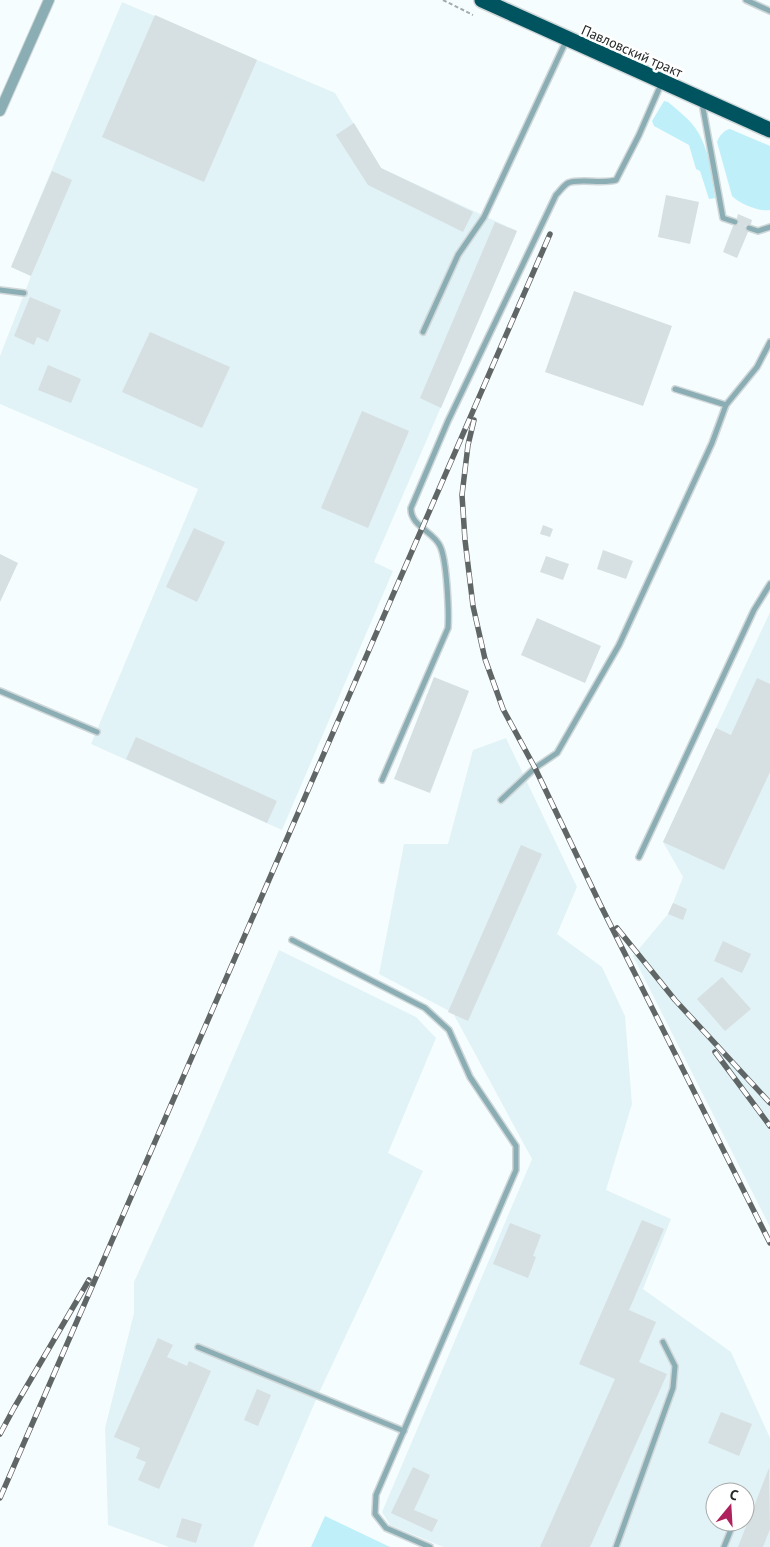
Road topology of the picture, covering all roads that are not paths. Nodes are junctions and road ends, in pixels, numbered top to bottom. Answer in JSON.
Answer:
{"nodes":[{"id":1,"x":48,"y":0,"type":"edge"},
{"id":2,"x":482,"y":0,"type":"edge"},
{"id":3,"x":746,"y":0,"type":"edge"},
{"id":4,"x":770,"y":11,"type":"edge"},
{"id":5,"x":567,"y":39,"type":"junction"},
{"id":6,"x":662,"y":82,"type":"junction"},
{"id":7,"x":702,"y":100,"type":"junction"},
{"id":8,"x":0,"y":111,"type":"edge"},
{"id":9,"x":770,"y":130,"type":"edge"},
{"id":10,"x":735,"y":222,"type":"dead end"},
{"id":11,"x":770,"y":226,"type":"edge"},
{"id":12,"x":749,"y":228,"type":"dead end"},
{"id":13,"x":0,"y":290,"type":"edge"},
{"id":14,"x":24,"y":293,"type":"dead end"},
{"id":15,"x":423,"y":332,"type":"dead end"},
{"id":16,"x":770,"y":342,"type":"edge"},
{"id":17,"x":675,"y":389,"type":"dead end"},
{"id":18,"x":726,"y":405,"type":"junction"},
{"id":19,"x":770,"y":584,"type":"edge"},
{"id":20,"x":0,"y":691,"type":"edge"},
{"id":21,"x":96,"y":732,"type":"dead end"},
{"id":22,"x":382,"y":780,"type":"dead end"},
{"id":23,"x":500,"y":800,"type":"dead end"},
{"id":24,"x":639,"y":857,"type":"dead end"},
{"id":25,"x":292,"y":940,"type":"dead end"},
{"id":26,"x":663,"y":1342,"type":"dead end"},
{"id":27,"x":198,"y":1347,"type":"dead end"},
{"id":28,"x":404,"y":1431,"type":"junction"},
{"id":29,"x":730,"y":1532,"type":"edge"},
{"id":30,"x":430,"y":1547,"type":"edge"},
{"id":31,"x":616,"y":1547,"type":"edge"},
{"id":32,"x":724,"y":1547,"type":"edge"}],
"edges":[{"from":1,"to":8,"type":"street"},
{"from":2,"to":5,"type":"highway","name":"Павловский тракт"},
{"from":3,"to":4,"type":"lane"},
{"from":5,"to":6,"type":"highway","name":"Павловский тракт"},
{"from":5,"to":15,"type":"lane"},
{"from":6,"to":7,"type":"highway","name":"Павловский тракт"},
{"from":6,"to":22,"type":"lane"},
{"from":7,"to":9,"type":"highway","name":"Павловский тракт"},
{"from":7,"to":10,"type":"lane"},
{"from":11,"to":12,"type":"lane"},
{"from":13,"to":14,"type":"lane"},
{"from":16,"to":18,"type":"lane"},
{"from":17,"to":18,"type":"lane"},
{"from":18,"to":23,"type":"lane"},
{"from":19,"to":24,"type":"lane"},
{"from":20,"to":21,"type":"lane"},
{"from":25,"to":28,"type":"lane"},
{"from":26,"to":31,"type":"lane"},
{"from":27,"to":28,"type":"lane"},
{"from":28,"to":30,"type":"lane"},
{"from":29,"to":32,"type":"lane"}]}
